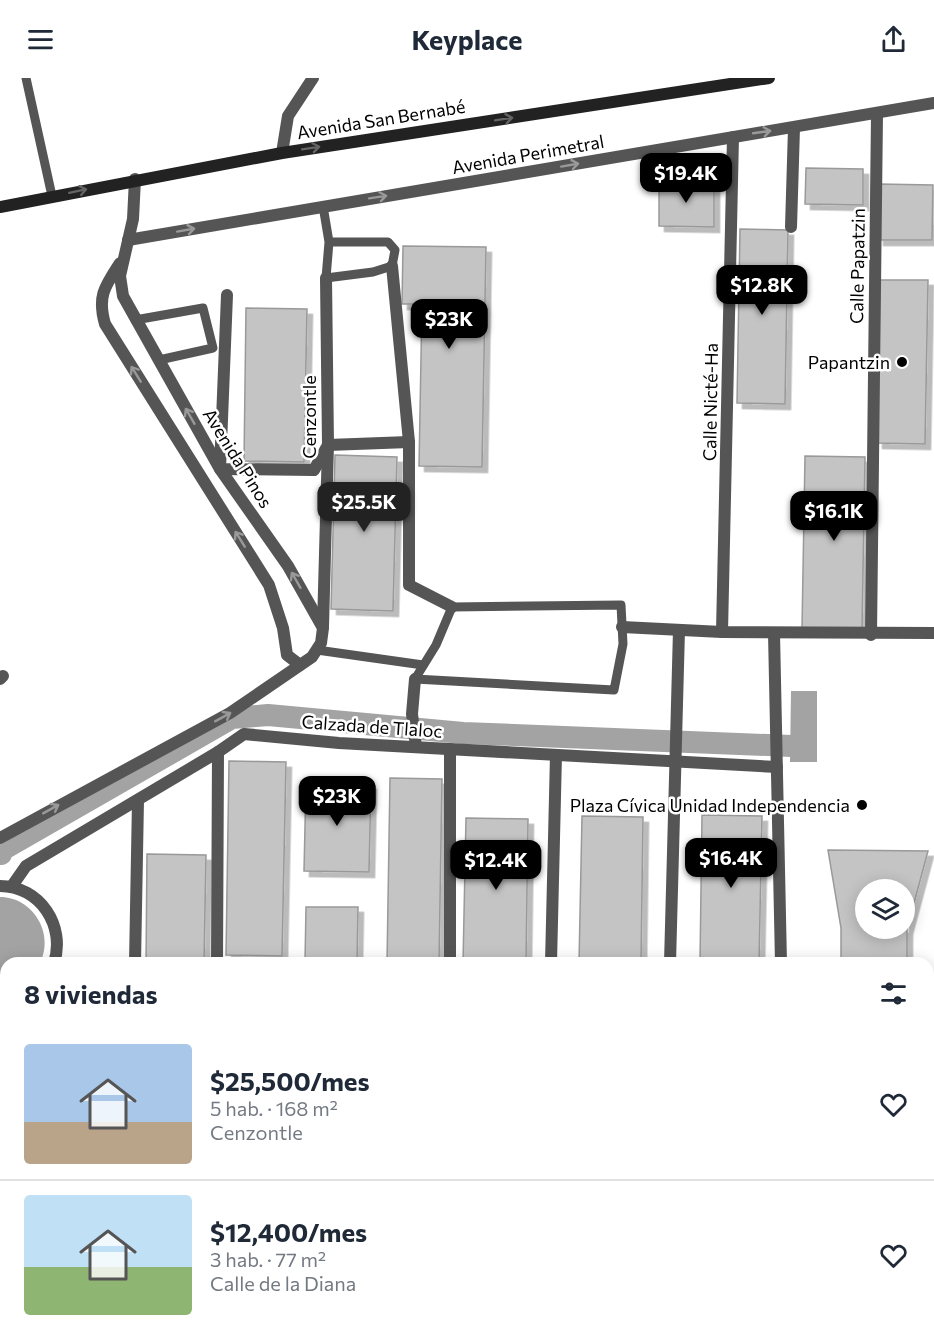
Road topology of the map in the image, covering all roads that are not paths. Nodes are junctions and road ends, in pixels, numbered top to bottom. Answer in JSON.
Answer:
{"nodes":[{"id":1,"x":26,"y":78,"type":"edge"},
{"id":2,"x":314,"y":78,"type":"edge"},
{"id":3,"x":769,"y":78,"type":"edge"},
{"id":4,"x":934,"y":103,"type":"edge"},
{"id":5,"x":877,"y":114,"type":"junction"},
{"id":6,"x":794,"y":128,"type":"junction"},
{"id":7,"x":733,"y":137,"type":"junction"},
{"id":8,"x":282,"y":153,"type":"junction"},
{"id":9,"x":135,"y":179,"type":"junction"},
{"id":10,"x":52,"y":196,"type":"junction"},
{"id":11,"x":323,"y":206,"type":"junction"},
{"id":12,"x":0,"y":207,"type":"edge"},
{"id":13,"x":791,"y":227,"type":"dead end"},
{"id":14,"x":128,"y":240,"type":"junction"},
{"id":15,"x":328,"y":242,"type":"junction"},
{"id":16,"x":122,"y":259,"type":"junction"},
{"id":17,"x":392,"y":266,"type":"junction"},
{"id":18,"x":326,"y":278,"type":"junction"},
{"id":19,"x":226,"y":295,"type":"dead end"},
{"id":20,"x":135,"y":320,"type":"junction"},
{"id":21,"x":159,"y":360,"type":"junction"},
{"id":22,"x":409,"y":442,"type":"junction"},
{"id":23,"x":328,"y":445,"type":"junction"},
{"id":24,"x":220,"y":468,"type":"junction"},
{"id":25,"x":452,"y":607,"type":"junction"},
{"id":26,"x":622,"y":627,"type":"junction"},
{"id":27,"x":323,"y":628,"type":"junction"},
{"id":28,"x":679,"y":630,"type":"junction"},
{"id":29,"x":722,"y":632,"type":"junction"},
{"id":30,"x":774,"y":633,"type":"junction"},
{"id":31,"x":934,"y":633,"type":"edge"},
{"id":32,"x":871,"y":635,"type":"junction"},
{"id":33,"x":317,"y":650,"type":"junction"},
{"id":34,"x":423,"y":664,"type":"junction"},
{"id":35,"x":300,"y":665,"type":"junction"},
{"id":36,"x":415,"y":679,"type":"junction"},
{"id":37,"x":416,"y":744,"type":"junction"},
{"id":38,"x":450,"y":749,"type":"junction"},
{"id":39,"x":218,"y":752,"type":"junction"},
{"id":40,"x":556,"y":755,"type":"junction"},
{"id":41,"x":674,"y":761,"type":"junction"},
{"id":42,"x":777,"y":767,"type":"junction"},
{"id":43,"x":138,"y":800,"type":"junction"},
{"id":44,"x":0,"y":838,"type":"edge"},
{"id":45,"x":6,"y":886,"type":"edge"},
{"id":46,"x":56,"y":957,"type":"edge"},
{"id":47,"x":135,"y":957,"type":"edge"},
{"id":48,"x":217,"y":957,"type":"edge"},
{"id":49,"x":450,"y":957,"type":"edge"},
{"id":50,"x":551,"y":957,"type":"edge"},
{"id":51,"x":670,"y":957,"type":"edge"},
{"id":52,"x":781,"y":957,"type":"edge"}],
"edges":[{"from":1,"to":10,"type":"lane"},
{"from":2,"to":8,"type":"street"},
{"from":8,"to":3,"type":"main road","name":"Avenida San Bernabé","one_way":true},
{"from":4,"to":5,"type":"street","name":"Avenida Perimetral"},
{"from":5,"to":6,"type":"street","name":"Avenida Perimetral"},
{"from":5,"to":32,"type":"street","name":"Calle Papatzin"},
{"from":7,"to":6,"type":"street","name":"Avenida Perimetral","one_way":true},
{"from":6,"to":13,"type":"street"},
{"from":11,"to":7,"type":"street","name":"Avenida Perimetral","one_way":true},
{"from":7,"to":29,"type":"street","name":"Calle Nicté-Ha"},
{"from":8,"to":9,"type":"main road","name":"Avenida San Bernabé"},
{"from":10,"to":9,"type":"main road","name":"Avenida San Bernabé","one_way":true},
{"from":9,"to":14,"type":"street","name":"Avenida Pinos"},
{"from":10,"to":12,"type":"main road","name":"Avenida San Bernabé"},
{"from":14,"to":11,"type":"street","name":"Avenida Perimetral","one_way":true},
{"from":11,"to":15,"type":"lane"},
{"from":14,"to":16,"type":"street","name":"Avenida Pinos"},
{"from":15,"to":17,"type":"lane"},
{"from":15,"to":18,"type":"lane"},
{"from":16,"to":20,"type":"street","name":"Avenida Pinos"},
{"from":35,"to":16,"type":"street","name":"Avenida Pinos","one_way":true},
{"from":17,"to":18,"type":"lane"},
{"from":17,"to":22,"type":"street"},
{"from":18,"to":23,"type":"street","name":"Cenzontle"},
{"from":19,"to":24,"type":"street"},
{"from":20,"to":21,"type":"street","name":"Avenida Pinos"},
{"from":20,"to":21,"type":"lane"},
{"from":24,"to":21,"type":"street","name":"Avenida Pinos","one_way":true},
{"from":22,"to":23,"type":"street"},
{"from":22,"to":25,"type":"street"},
{"from":23,"to":24,"type":"street"},
{"from":23,"to":27,"type":"street","name":"Cenzontle"},
{"from":27,"to":24,"type":"street","name":"Avenida Pinos","one_way":true},
{"from":25,"to":26,"type":"lane"},
{"from":25,"to":34,"type":"lane"},
{"from":26,"to":28,"type":"street"},
{"from":26,"to":36,"type":"lane"},
{"from":27,"to":33,"type":"street"},
{"from":28,"to":29,"type":"street"},
{"from":28,"to":41,"type":"street"},
{"from":29,"to":30,"type":"street"},
{"from":30,"to":32,"type":"street"},
{"from":30,"to":42,"type":"street"},
{"from":31,"to":32,"type":"street"},
{"from":33,"to":34,"type":"lane"},
{"from":33,"to":35,"type":"street"},
{"from":34,"to":36,"type":"lane"},
{"from":44,"to":35,"type":"street","one_way":true},
{"from":36,"to":37,"type":"street"},
{"from":37,"to":38,"type":"street","name":"Calzada de Tlaloc"},
{"from":37,"to":39,"type":"street","name":"Calzada de Tlaloc"},
{"from":38,"to":40,"type":"street","name":"Calzada de Tlaloc"},
{"from":38,"to":49,"type":"street"},
{"from":39,"to":43,"type":"street","name":"Calzada de Tlaloc"},
{"from":39,"to":48,"type":"street"},
{"from":40,"to":41,"type":"street","name":"Calzada de Tlaloc"},
{"from":40,"to":50,"type":"street"},
{"from":41,"to":42,"type":"street","name":"Calzada de Tlaloc"},
{"from":41,"to":51,"type":"street"},
{"from":42,"to":52,"type":"street"},
{"from":43,"to":45,"type":"street","name":"Calzada de Tlaloc"},
{"from":43,"to":47,"type":"street"},
{"from":45,"to":46,"type":"street","name":"Calzada de Tlaloc"}]}
